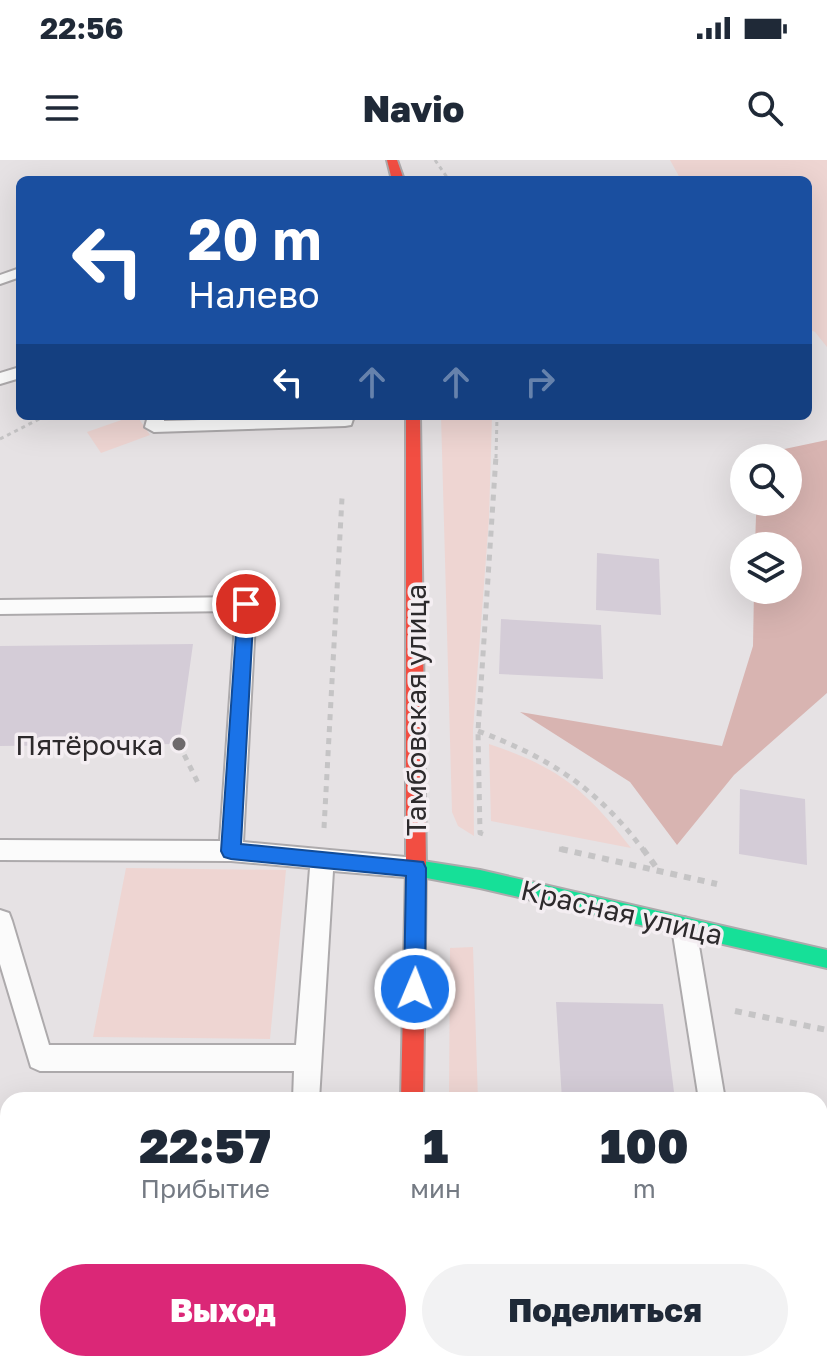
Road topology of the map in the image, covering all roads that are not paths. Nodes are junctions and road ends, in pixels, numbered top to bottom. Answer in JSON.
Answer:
{"nodes":[{"id":1,"x":155,"y":420,"type":"edge"},
{"id":2,"x":345,"y":420,"type":"edge"},
{"id":3,"x":413,"y":420,"type":"edge"},
{"id":4,"x":0,"y":607,"type":"edge"},
{"id":5,"x":0,"y":850,"type":"edge"},
{"id":6,"x":231,"y":851,"type":"junction"},
{"id":7,"x":322,"y":858,"type":"junction"},
{"id":8,"x":416,"y":868,"type":"junction"},
{"id":9,"x":0,"y":921,"type":"edge"},
{"id":10,"x":684,"y":928,"type":"junction"},
{"id":11,"x":827,"y":959,"type":"edge"},
{"id":12,"x":308,"y":1058,"type":"junction"},
{"id":13,"x":306,"y":1092,"type":"edge"},
{"id":14,"x":412,"y":1092,"type":"edge"},
{"id":15,"x":711,"y":1092,"type":"edge"}],
"edges":[{"from":1,"to":2,"type":"lane"},
{"from":3,"to":8,"type":"main road","name":"Тамбовская улица"},
{"from":4,"to":6,"type":"lane"},
{"from":5,"to":6,"type":"lane"},
{"from":6,"to":7,"type":"lane"},
{"from":7,"to":8,"type":"lane"},
{"from":7,"to":12,"type":"lane"},
{"from":8,"to":10,"type":"main road","name":"Красная улица"},
{"from":8,"to":14,"type":"main road","name":"Тамбовская улица"},
{"from":9,"to":12,"type":"lane"},
{"from":10,"to":11,"type":"main road","name":"Красная улица"},
{"from":10,"to":15,"type":"lane"},
{"from":12,"to":13,"type":"lane"}]}
